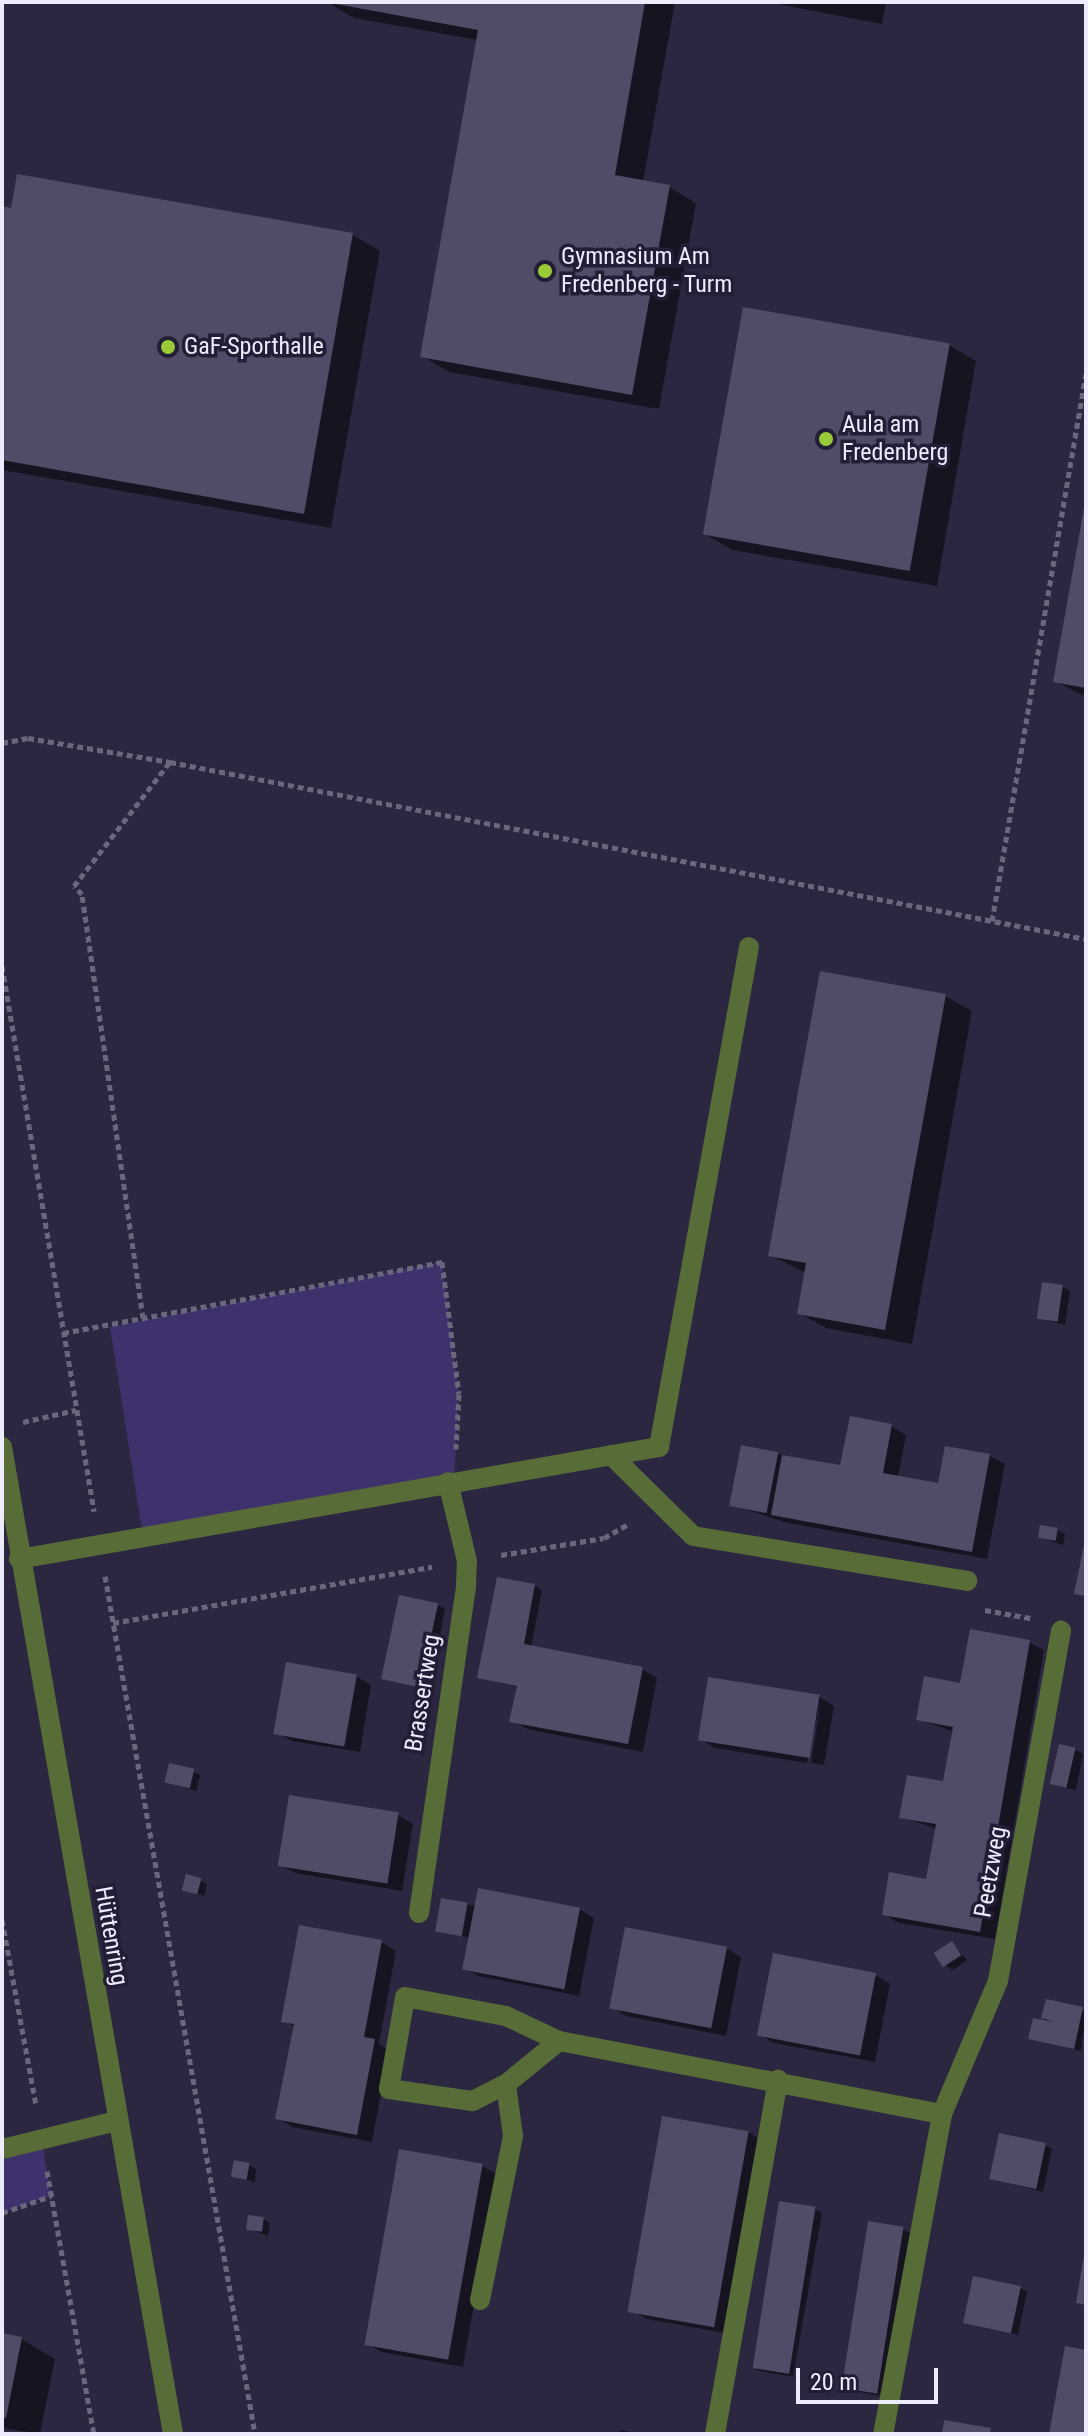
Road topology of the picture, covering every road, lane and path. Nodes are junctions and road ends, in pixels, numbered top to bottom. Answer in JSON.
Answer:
{"nodes":[{"id":1,"x":1086,"y":374,"type":"edge"},
{"id":2,"x":2,"y":743,"type":"edge"},
{"id":3,"x":170,"y":762,"type":"junction"},
{"id":4,"x":992,"y":921,"type":"junction"},
{"id":5,"x":1086,"y":939,"type":"edge"},
{"id":6,"x":749,"y":947,"type":"dead end"},
{"id":7,"x":2,"y":966,"type":"edge"},
{"id":8,"x":143,"y":1318,"type":"junction"},
{"id":9,"x":63,"y":1333,"type":"junction"},
{"id":10,"x":76,"y":1410,"type":"junction"},
{"id":11,"x":17,"y":1423,"type":"dead end"},
{"id":12,"x":2,"y":1447,"type":"edge"},
{"id":13,"x":611,"y":1455,"type":"junction"},
{"id":14,"x":451,"y":1482,"type":"junction"},
{"id":15,"x":662,"y":1505,"type":"junction"},
{"id":16,"x":100,"y":1544,"type":"junction"},
{"id":17,"x":19,"y":1559,"type":"junction"},
{"id":18,"x":467,"y":1561,"type":"junction"},
{"id":19,"x":967,"y":1581,"type":"joint"},
{"id":20,"x":113,"y":1623,"type":"junction"},
{"id":21,"x":1061,"y":1631,"type":"joint"},
{"id":22,"x":419,"y":1913,"type":"dead end"},
{"id":23,"x":559,"y":2041,"type":"junction"},
{"id":24,"x":778,"y":2080,"type":"junction"},
{"id":25,"x":506,"y":2084,"type":"junction"},
{"id":26,"x":942,"y":2114,"type":"junction"},
{"id":27,"x":117,"y":2121,"type":"junction"},
{"id":28,"x":2,"y":2149,"type":"edge"},
{"id":29,"x":51,"y":2196,"type":"dead end"},
{"id":30,"x":2,"y":2213,"type":"edge"},
{"id":31,"x":480,"y":2300,"type":"dead end"},
{"id":32,"x":173,"y":2434,"type":"edge"},
{"id":33,"x":255,"y":2434,"type":"edge"},
{"id":34,"x":715,"y":2434,"type":"edge"},
{"id":35,"x":883,"y":2434,"type":"edge"}],
"edges":[{"from":1,"to":4,"type":"path"},
{"from":2,"to":3,"type":"path"},
{"from":3,"to":4,"type":"path"},
{"from":3,"to":8,"type":"path"},
{"from":4,"to":5,"type":"path"},
{"from":6,"to":13,"type":"street"},
{"from":7,"to":9,"type":"path"},
{"from":8,"to":9,"type":"path"},
{"from":8,"to":14,"type":"path"},
{"from":9,"to":10,"type":"path"},
{"from":10,"to":11,"type":"path"},
{"from":10,"to":16,"type":"path"},
{"from":12,"to":17,"type":"street","name":"Hüttenring"},
{"from":13,"to":14,"type":"street"},
{"from":13,"to":15,"type":"street"},
{"from":14,"to":16,"type":"street"},
{"from":14,"to":18,"type":"street","name":"Brassertweg"},
{"from":15,"to":18,"type":"path"},
{"from":15,"to":19,"type":"street"},
{"from":16,"to":17,"type":"street"},
{"from":16,"to":20,"type":"path"},
{"from":17,"to":27,"type":"street","name":"Hüttenring"},
{"from":18,"to":20,"type":"path"},
{"from":18,"to":22,"type":"street","name":"Brassertweg"},
{"from":19,"to":21,"type":"path"},
{"from":20,"to":33,"type":"path"},
{"from":21,"to":26,"type":"street","name":"Peetzweg"},
{"from":23,"to":24,"type":"street"},
{"from":23,"to":25,"type":"street"},
{"from":23,"to":25,"type":"street"},
{"from":24,"to":26,"type":"street"},
{"from":24,"to":34,"type":"street"},
{"from":25,"to":31,"type":"street"},
{"from":26,"to":35,"type":"street","name":"Peetzweg"},
{"from":27,"to":28,"type":"street"},
{"from":27,"to":32,"type":"street","name":"Hüttenring"},
{"from":29,"to":30,"type":"path"}]}
